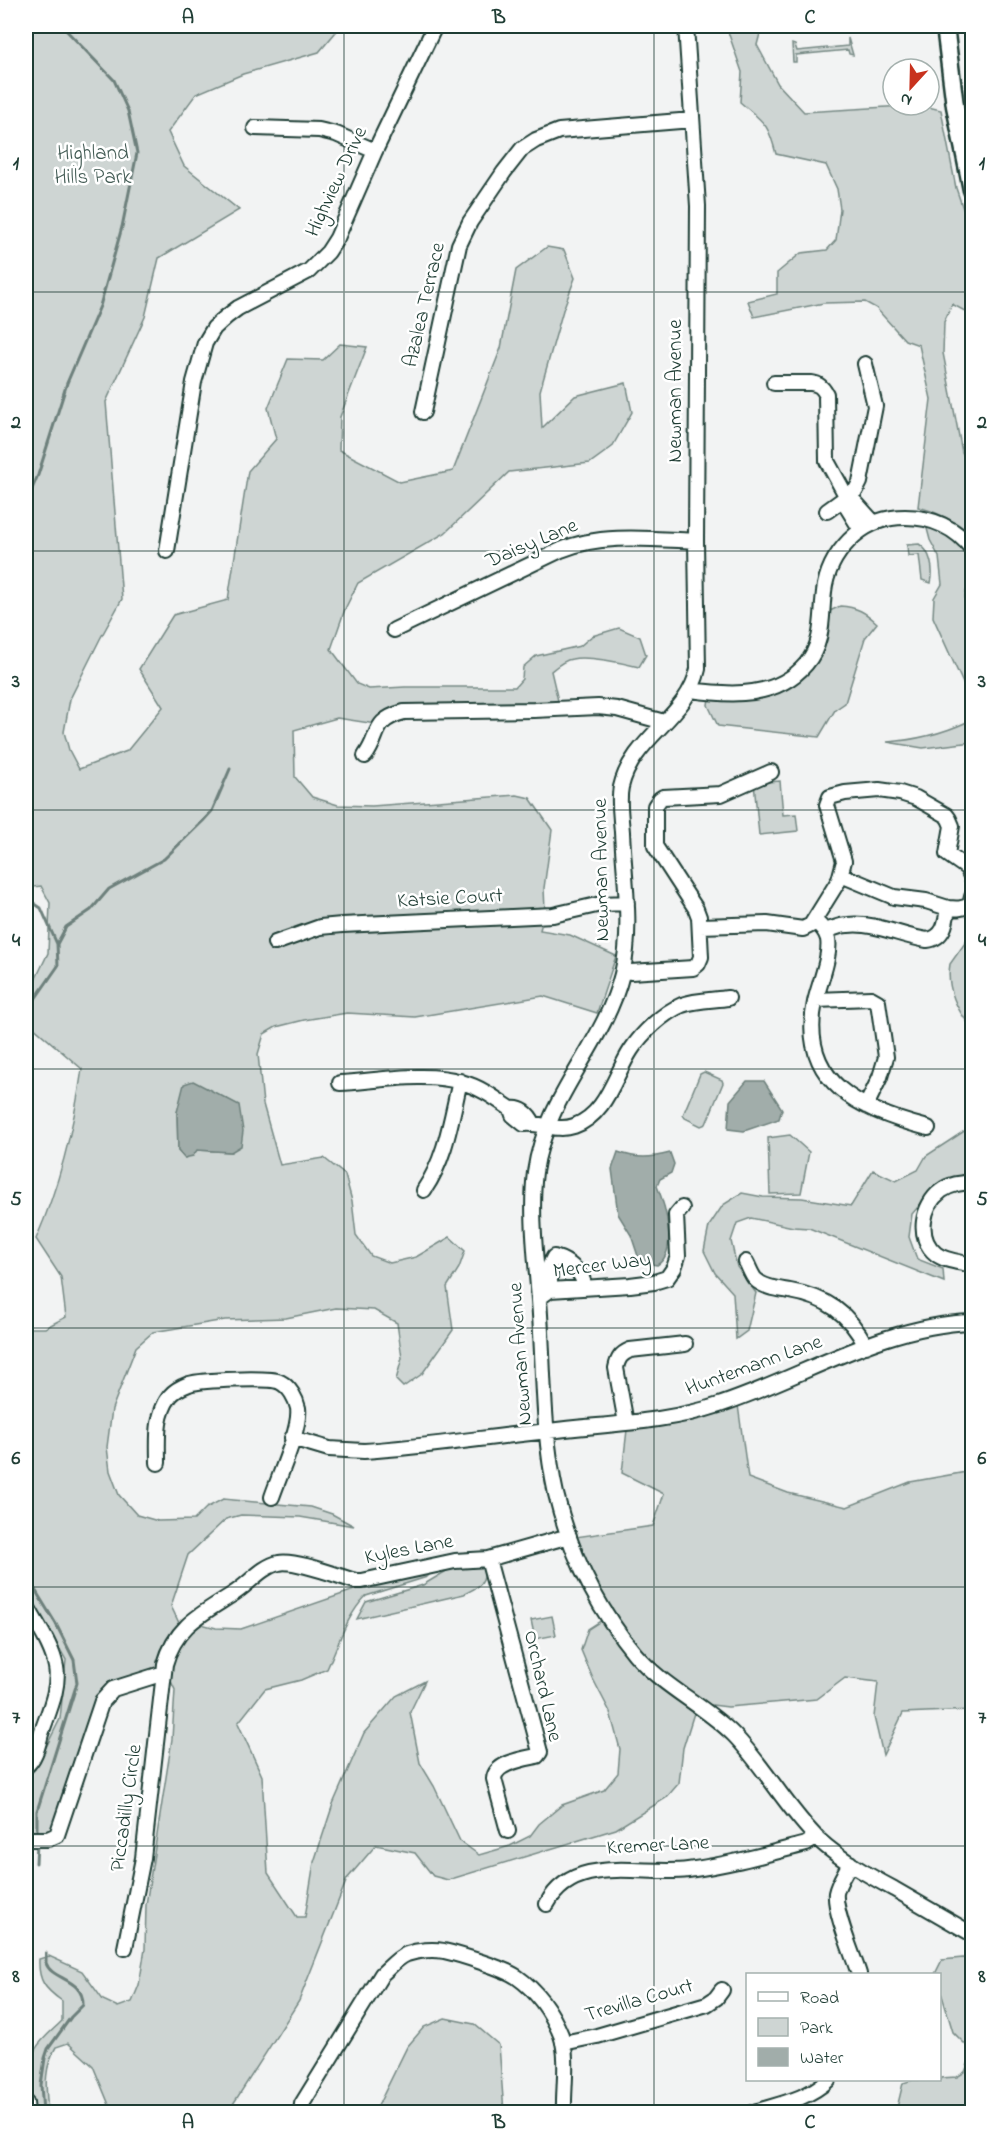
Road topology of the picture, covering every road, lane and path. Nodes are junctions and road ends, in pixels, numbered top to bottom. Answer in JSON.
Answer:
{"nodes":[{"id":1,"x":435,"y":26,"type":"edge"},
{"id":2,"x":686,"y":26,"type":"edge"},
{"id":3,"x":945,"y":26,"type":"edge"},
{"id":4,"x":692,"y":120,"type":"junction"},
{"id":5,"x":255,"y":128,"type":"dead end"},
{"id":6,"x":375,"y":151,"type":"junction"},
{"id":7,"x":972,"y":190,"type":"edge"},
{"id":8,"x":865,"y":364,"type":"dead end"},
{"id":9,"x":774,"y":383,"type":"dead end"},
{"id":10,"x":423,"y":412,"type":"dead end"},
{"id":11,"x":848,"y":499,"type":"junction"},
{"id":12,"x":827,"y":511,"type":"dead end"},
{"id":13,"x":874,"y":523,"type":"junction"},
{"id":14,"x":861,"y":530,"type":"junction"},
{"id":15,"x":696,"y":541,"type":"junction"},
{"id":16,"x":972,"y":549,"type":"edge"},
{"id":17,"x":167,"y":551,"type":"dead end"},
{"id":18,"x":394,"y":630,"type":"dead end"},
{"id":19,"x":691,"y":690,"type":"junction"},
{"id":20,"x":664,"y":722,"type":"junction"},
{"id":21,"x":365,"y":756,"type":"dead end"},
{"id":22,"x":771,"y":772,"type":"dead end"},
{"id":23,"x":841,"y":875,"type":"junction"},
{"id":24,"x":972,"y":878,"type":"edge"},
{"id":25,"x":972,"y":897,"type":"edge"},
{"id":26,"x":627,"y":903,"type":"junction"},
{"id":27,"x":948,"y":908,"type":"junction"},
{"id":28,"x":814,"y":921,"type":"junction"},
{"id":29,"x":700,"y":926,"type":"junction"},
{"id":30,"x":825,"y":931,"type":"junction"},
{"id":31,"x":275,"y":943,"type":"dead end"},
{"id":32,"x":623,"y":970,"type":"junction"},
{"id":33,"x":728,"y":998,"type":"dead end"},
{"id":34,"x":816,"y":1000,"type":"junction"},
{"id":35,"x":460,"y":1081,"type":"junction"},
{"id":36,"x":340,"y":1083,"type":"dead end"},
{"id":37,"x":866,"y":1106,"type":"junction"},
{"id":38,"x":539,"y":1125,"type":"junction"},
{"id":39,"x":928,"y":1128,"type":"dead end"},
{"id":40,"x":972,"y":1182,"type":"edge"},
{"id":41,"x":424,"y":1190,"type":"dead end"},
{"id":42,"x":682,"y":1208,"type":"dead end"},
{"id":43,"x":746,"y":1262,"type":"dead end"},
{"id":44,"x":972,"y":1265,"type":"edge"},
{"id":45,"x":584,"y":1288,"type":"junction"},
{"id":46,"x":544,"y":1294,"type":"junction"},
{"id":47,"x":972,"y":1322,"type":"edge"},
{"id":48,"x":685,"y":1344,"type":"dead end"},
{"id":49,"x":866,"y":1346,"type":"junction"},
{"id":50,"x":626,"y":1423,"type":"junction"},
{"id":51,"x":547,"y":1431,"type":"junction"},
{"id":52,"x":292,"y":1438,"type":"junction"},
{"id":53,"x":158,"y":1463,"type":"dead end"},
{"id":54,"x":272,"y":1497,"type":"dead end"},
{"id":55,"x":569,"y":1536,"type":"junction"},
{"id":56,"x":488,"y":1559,"type":"junction"},
{"id":57,"x":26,"y":1604,"type":"edge"},
{"id":58,"x":164,"y":1673,"type":"junction"},
{"id":59,"x":26,"y":1766,"type":"edge"},
{"id":60,"x":508,"y":1831,"type":"dead end"},
{"id":61,"x":817,"y":1838,"type":"junction"},
{"id":62,"x":27,"y":1839,"type":"edge"},
{"id":63,"x":850,"y":1863,"type":"junction"},
{"id":64,"x":547,"y":1904,"type":"dead end"},
{"id":65,"x":972,"y":1934,"type":"edge"},
{"id":66,"x":125,"y":1948,"type":"dead end"},
{"id":67,"x":859,"y":1973,"type":"edge"},
{"id":68,"x":722,"y":1990,"type":"dead end"},
{"id":69,"x":563,"y":2043,"type":"junction"},
{"id":70,"x":826,"y":2081,"type":"edge"},
{"id":71,"x":26,"y":2103,"type":"edge"},
{"id":72,"x":27,"y":2112,"type":"edge"},
{"id":73,"x":301,"y":2112,"type":"edge"},
{"id":74,"x":564,"y":2112,"type":"edge"},
{"id":75,"x":754,"y":2112,"type":"edge"}],
"edges":[{"from":1,"to":6,"type":"street","name":"Highview Drive"},
{"from":2,"to":4,"type":"street","name":"Newman Avenue"},
{"from":3,"to":7,"type":"main road"},
{"from":4,"to":10,"type":"street","name":"Azalea Terrace"},
{"from":4,"to":15,"type":"street","name":"Newman Avenue"},
{"from":5,"to":6,"type":"street"},
{"from":6,"to":17,"type":"street","name":"Highview Drive"},
{"from":8,"to":11,"type":"street"},
{"from":9,"to":11,"type":"street"},
{"from":11,"to":12,"type":"street"},
{"from":11,"to":13,"type":"street"},
{"from":11,"to":14,"type":"street"},
{"from":13,"to":14,"type":"street"},
{"from":13,"to":16,"type":"street"},
{"from":14,"to":19,"type":"street"},
{"from":15,"to":18,"type":"street","name":"Daisy Lane"},
{"from":15,"to":19,"type":"street","name":"Newman Avenue"},
{"from":19,"to":20,"type":"street","name":"Newman Avenue"},
{"from":20,"to":21,"type":"street"},
{"from":20,"to":26,"type":"street","name":"Newman Avenue"},
{"from":22,"to":29,"type":"street"},
{"from":23,"to":24,"type":"street"},
{"from":23,"to":27,"type":"street"},
{"from":23,"to":28,"type":"street"},
{"from":25,"to":27,"type":"street"},
{"from":26,"to":31,"type":"street","name":"Katsie Court"},
{"from":26,"to":32,"type":"street","name":"Newman Avenue"},
{"from":27,"to":30,"type":"street"},
{"from":28,"to":29,"type":"street"},
{"from":28,"to":30,"type":"street"},
{"from":29,"to":32,"type":"street"},
{"from":30,"to":34,"type":"street"},
{"from":32,"to":38,"type":"street","name":"Newman Avenue"},
{"from":33,"to":38,"type":"street"},
{"from":34,"to":37,"type":"street"},
{"from":34,"to":37,"type":"street"},
{"from":35,"to":36,"type":"street"},
{"from":35,"to":38,"type":"street"},
{"from":35,"to":41,"type":"street"},
{"from":37,"to":39,"type":"street"},
{"from":38,"to":46,"type":"street","name":"Newman Avenue"},
{"from":40,"to":44,"type":"street"},
{"from":42,"to":45,"type":"street","name":"Mercer Way"},
{"from":43,"to":49,"type":"street"},
{"from":45,"to":46,"type":"street","name":"Mercer Way"},
{"from":45,"to":46,"type":"street"},
{"from":46,"to":51,"type":"street","name":"Newman Avenue"},
{"from":47,"to":49,"type":"street","name":"Huntemann Lane"},
{"from":48,"to":50,"type":"street"},
{"from":49,"to":50,"type":"street","name":"Huntemann Lane"},
{"from":50,"to":51,"type":"street","name":"Huntemann Lane"},
{"from":51,"to":52,"type":"street","name":"Huntemann Lane"},
{"from":51,"to":55,"type":"street","name":"Newman Avenue"},
{"from":52,"to":53,"type":"street"},
{"from":52,"to":54,"type":"street"},
{"from":55,"to":56,"type":"street","name":"Kyles Lane"},
{"from":55,"to":61,"type":"street","name":"Newman Avenue"},
{"from":56,"to":58,"type":"street","name":"Kyles Lane"},
{"from":56,"to":60,"type":"street","name":"Orchard Lane"},
{"from":57,"to":59,"type":"street"},
{"from":58,"to":62,"type":"street"},
{"from":58,"to":66,"type":"street","name":"Piccadilly Circle"},
{"from":61,"to":63,"type":"street","name":"Newman Avenue"},
{"from":61,"to":64,"type":"street","name":"Kremer Lane"},
{"from":63,"to":65,"type":"street","name":"Newman Avenue"},
{"from":63,"to":67,"type":"street"},
{"from":68,"to":69,"type":"street","name":"Trevilla Court"},
{"from":69,"to":73,"type":"street"},
{"from":69,"to":74,"type":"street"},
{"from":70,"to":75,"type":"street"},
{"from":71,"to":72,"type":"street"}]}
